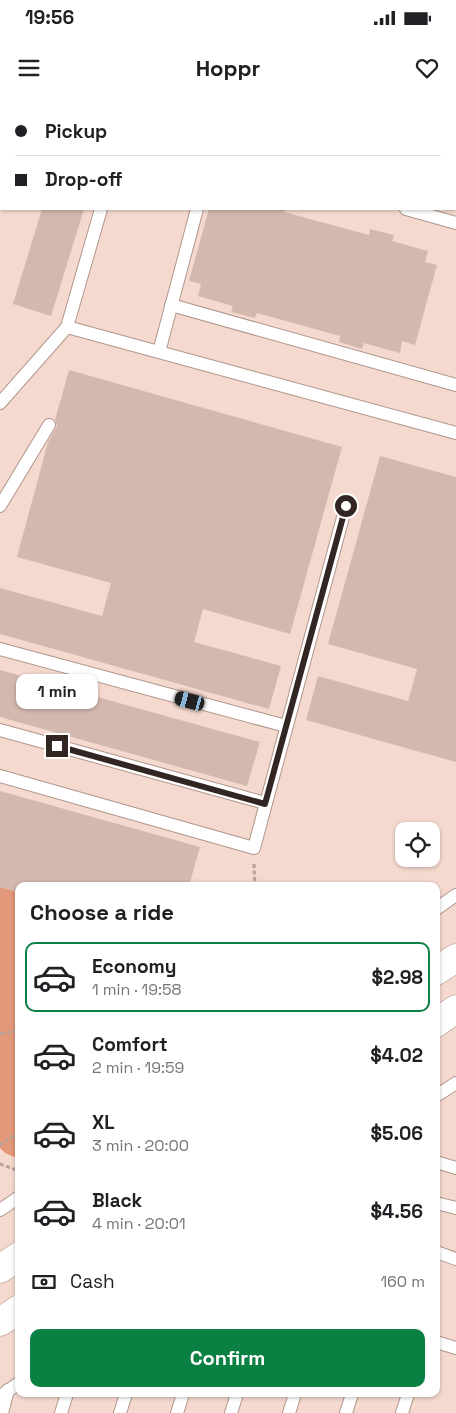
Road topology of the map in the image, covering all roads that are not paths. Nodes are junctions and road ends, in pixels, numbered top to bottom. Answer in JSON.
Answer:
{"nodes":[{"id":1,"x":101,"y":210,"type":"edge"},
{"id":2,"x":197,"y":210,"type":"edge"},
{"id":3,"x":410,"y":210,"type":"edge"},
{"id":4,"x":456,"y":223,"type":"edge"},
{"id":5,"x":171,"y":305,"type":"junction"},
{"id":6,"x":67,"y":327,"type":"junction"},
{"id":7,"x":159,"y":352,"type":"junction"},
{"id":8,"x":456,"y":384,"type":"edge"},
{"id":9,"x":0,"y":403,"type":"edge"},
{"id":10,"x":49,"y":425,"type":"dead end"},
{"id":11,"x":456,"y":433,"type":"edge"},
{"id":12,"x":0,"y":506,"type":"edge"},
{"id":13,"x":346,"y":506,"type":"dead end"},
{"id":14,"x":0,"y":649,"type":"edge"},
{"id":15,"x":286,"y":726,"type":"junction"},
{"id":16,"x":0,"y":730,"type":"edge"},
{"id":17,"x":0,"y":776,"type":"edge"},
{"id":18,"x":265,"y":804,"type":"junction"},
{"id":19,"x":456,"y":895,"type":"edge"},
{"id":20,"x":440,"y":906,"type":"edge"},
{"id":21,"x":456,"y":958,"type":"edge"},
{"id":22,"x":440,"y":968,"type":"edge"},
{"id":23,"x":456,"y":1009,"type":"edge"},
{"id":24,"x":440,"y":1020,"type":"edge"},
{"id":25,"x":456,"y":1083,"type":"edge"},
{"id":26,"x":440,"y":1093,"type":"edge"},
{"id":27,"x":440,"y":1163,"type":"edge"},
{"id":28,"x":456,"y":1168,"type":"edge"},
{"id":29,"x":15,"y":1200,"type":"edge"},
{"id":30,"x":440,"y":1204,"type":"edge"},
{"id":31,"x":456,"y":1208,"type":"edge"},
{"id":32,"x":0,"y":1210,"type":"edge"},
{"id":33,"x":440,"y":1253,"type":"edge"},
{"id":34,"x":15,"y":1259,"type":"edge"},
{"id":35,"x":456,"y":1259,"type":"edge"},
{"id":36,"x":0,"y":1268,"type":"edge"},
{"id":37,"x":15,"y":1312,"type":"edge"},
{"id":38,"x":0,"y":1322,"type":"edge"},
{"id":39,"x":440,"y":1343,"type":"edge"},
{"id":40,"x":456,"y":1348,"type":"edge"},
{"id":41,"x":9,"y":1390,"type":"edge"},
{"id":42,"x":66,"y":1397,"type":"edge"},
{"id":43,"x":125,"y":1397,"type":"edge"},
{"id":44,"x":182,"y":1397,"type":"edge"},
{"id":45,"x":236,"y":1397,"type":"edge"},
{"id":46,"x":294,"y":1397,"type":"edge"},
{"id":47,"x":351,"y":1397,"type":"edge"},
{"id":48,"x":407,"y":1397,"type":"edge"},
{"id":49,"x":2,"y":1413,"type":"edge"},
{"id":50,"x":61,"y":1413,"type":"edge"},
{"id":51,"x":120,"y":1413,"type":"edge"},
{"id":52,"x":177,"y":1413,"type":"edge"},
{"id":53,"x":231,"y":1413,"type":"edge"},
{"id":54,"x":289,"y":1413,"type":"edge"},
{"id":55,"x":346,"y":1413,"type":"edge"},
{"id":56,"x":402,"y":1413,"type":"edge"}],
"edges":[{"from":1,"to":6,"type":"lane"},
{"from":2,"to":5,"type":"lane"},
{"from":3,"to":4,"type":"lane"},
{"from":5,"to":7,"type":"lane"},
{"from":5,"to":8,"type":"lane"},
{"from":6,"to":7,"type":"lane"},
{"from":6,"to":9,"type":"lane"},
{"from":7,"to":11,"type":"lane"},
{"from":10,"to":12,"type":"lane"},
{"from":13,"to":15,"type":"lane"},
{"from":14,"to":15,"type":"lane"},
{"from":15,"to":18,"type":"lane"},
{"from":16,"to":18,"type":"lane"},
{"from":17,"to":18,"type":"lane"},
{"from":19,"to":20,"type":"lane"},
{"from":21,"to":22,"type":"main road"},
{"from":23,"to":24,"type":"main road"},
{"from":25,"to":26,"type":"lane"},
{"from":27,"to":28,"type":"lane"},
{"from":29,"to":32,"type":"lane"},
{"from":30,"to":31,"type":"lane"},
{"from":33,"to":35,"type":"lane"},
{"from":34,"to":36,"type":"main road"},
{"from":37,"to":38,"type":"main road"},
{"from":39,"to":40,"type":"lane"},
{"from":41,"to":49,"type":"lane"},
{"from":42,"to":50,"type":"lane"},
{"from":43,"to":51,"type":"lane"},
{"from":44,"to":52,"type":"lane"},
{"from":45,"to":53,"type":"lane"},
{"from":46,"to":54,"type":"lane"},
{"from":47,"to":55,"type":"lane"},
{"from":48,"to":56,"type":"lane"}]}
